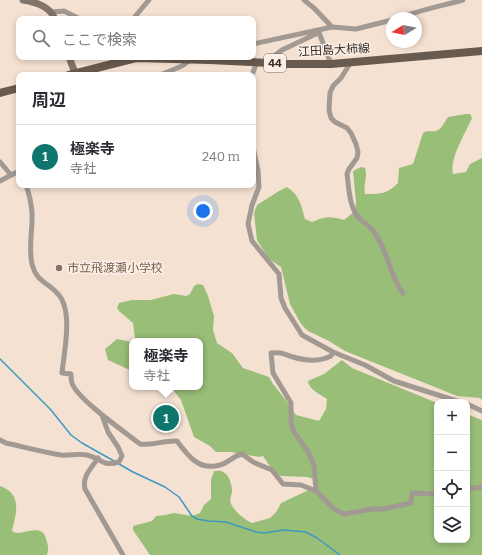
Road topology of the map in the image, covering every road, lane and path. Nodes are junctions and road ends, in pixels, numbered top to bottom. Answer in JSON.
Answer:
{"nodes":[{"id":1,"x":23,"y":0,"type":"edge"},
{"id":2,"x":149,"y":0,"type":"edge"},
{"id":3,"x":304,"y":0,"type":"edge"},
{"id":4,"x":462,"y":0,"type":"edge"},
{"id":5,"x":414,"y":12,"type":"edge"},
{"id":6,"x":53,"y":16,"type":"edge"},
{"id":7,"x":74,"y":16,"type":"edge"},
{"id":8,"x":136,"y":16,"type":"edge"},
{"id":9,"x":386,"y":22,"type":"edge"},
{"id":10,"x":332,"y":27,"type":"junction"},
{"id":11,"x":318,"y":31,"type":"junction"},
{"id":12,"x":256,"y":43,"type":"edge"},
{"id":13,"x":482,"y":51,"type":"edge"},
{"id":14,"x":70,"y":60,"type":"edge"},
{"id":15,"x":128,"y":60,"type":"edge"},
{"id":16,"x":190,"y":60,"type":"edge"},
{"id":17,"x":236,"y":60,"type":"edge"},
{"id":18,"x":261,"y":62,"type":"junction"},
{"id":19,"x":351,"y":62,"type":"junction"},
{"id":20,"x":331,"y":64,"type":"junction"},
{"id":21,"x":72,"y":72,"type":"edge"},
{"id":22,"x":80,"y":72,"type":"edge"},
{"id":23,"x":167,"y":72,"type":"edge"},
{"id":24,"x":254,"y":72,"type":"edge"},
{"id":25,"x":16,"y":89,"type":"edge"},
{"id":26,"x":0,"y":93,"type":"edge"},
{"id":27,"x":0,"y":162,"type":"edge"},
{"id":28,"x":256,"y":162,"type":"edge"},
{"id":29,"x":16,"y":172,"type":"edge"},
{"id":30,"x":11,"y":175,"type":"junction"},
{"id":31,"x":0,"y":181,"type":"edge"},
{"id":32,"x":27,"y":188,"type":"edge"},
{"id":33,"x":402,"y":293,"type":"dead end"},
{"id":34,"x":333,"y":352,"type":"junction"},
{"id":35,"x":451,"y":399,"type":"edge"},
{"id":36,"x":470,"y":405,"type":"edge"},
{"id":37,"x":482,"y":411,"type":"edge"},
{"id":38,"x":102,"y":414,"type":"junction"},
{"id":39,"x":0,"y":440,"type":"edge"},
{"id":40,"x":98,"y":458,"type":"junction"},
{"id":41,"x":482,"y":487,"type":"edge"},
{"id":42,"x":470,"y":489,"type":"edge"},
{"id":43,"x":316,"y":491,"type":"junction"},
{"id":44,"x":434,"y":494,"type":"edge"},
{"id":45,"x":123,"y":555,"type":"edge"}],
"edges":[{"from":1,"to":6,"type":"main road"},
{"from":2,"to":8,"type":"street"},
{"from":3,"to":10,"type":"street"},
{"from":4,"to":5,"type":"street"},
{"from":6,"to":7,"type":"street"},
{"from":9,"to":10,"type":"street"},
{"from":10,"to":11,"type":"street"},
{"from":11,"to":12,"type":"street"},
{"from":11,"to":18,"type":"street"},
{"from":11,"to":20,"type":"street"},
{"from":13,"to":19,"type":"main road","name":"江田島大柿線","number":"44"},
{"from":14,"to":21,"type":"main road"},
{"from":15,"to":22,"type":"main road","name":"江田島大柿線","number":"44"},
{"from":16,"to":23,"type":"street"},
{"from":17,"to":18,"type":"main road","name":"江田島大柿線","number":"44"},
{"from":18,"to":20,"type":"main road","name":"江田島大柿線","number":"44"},
{"from":18,"to":24,"type":"street"},
{"from":19,"to":20,"type":"main road","name":"江田島大柿線","number":"44"},
{"from":19,"to":33,"type":"street"},
{"from":25,"to":26,"type":"main road"},
{"from":27,"to":30,"type":"street"},
{"from":28,"to":34,"type":"street"},
{"from":29,"to":30,"type":"street"},
{"from":30,"to":31,"type":"street"},
{"from":32,"to":38,"type":"street"},
{"from":34,"to":35,"type":"street"},
{"from":34,"to":43,"type":"street"},
{"from":36,"to":37,"type":"street"},
{"from":38,"to":40,"type":"street"},
{"from":38,"to":43,"type":"street"},
{"from":39,"to":40,"type":"street"},
{"from":40,"to":45,"type":"street"},
{"from":41,"to":42,"type":"street"},
{"from":43,"to":44,"type":"street"}]}
